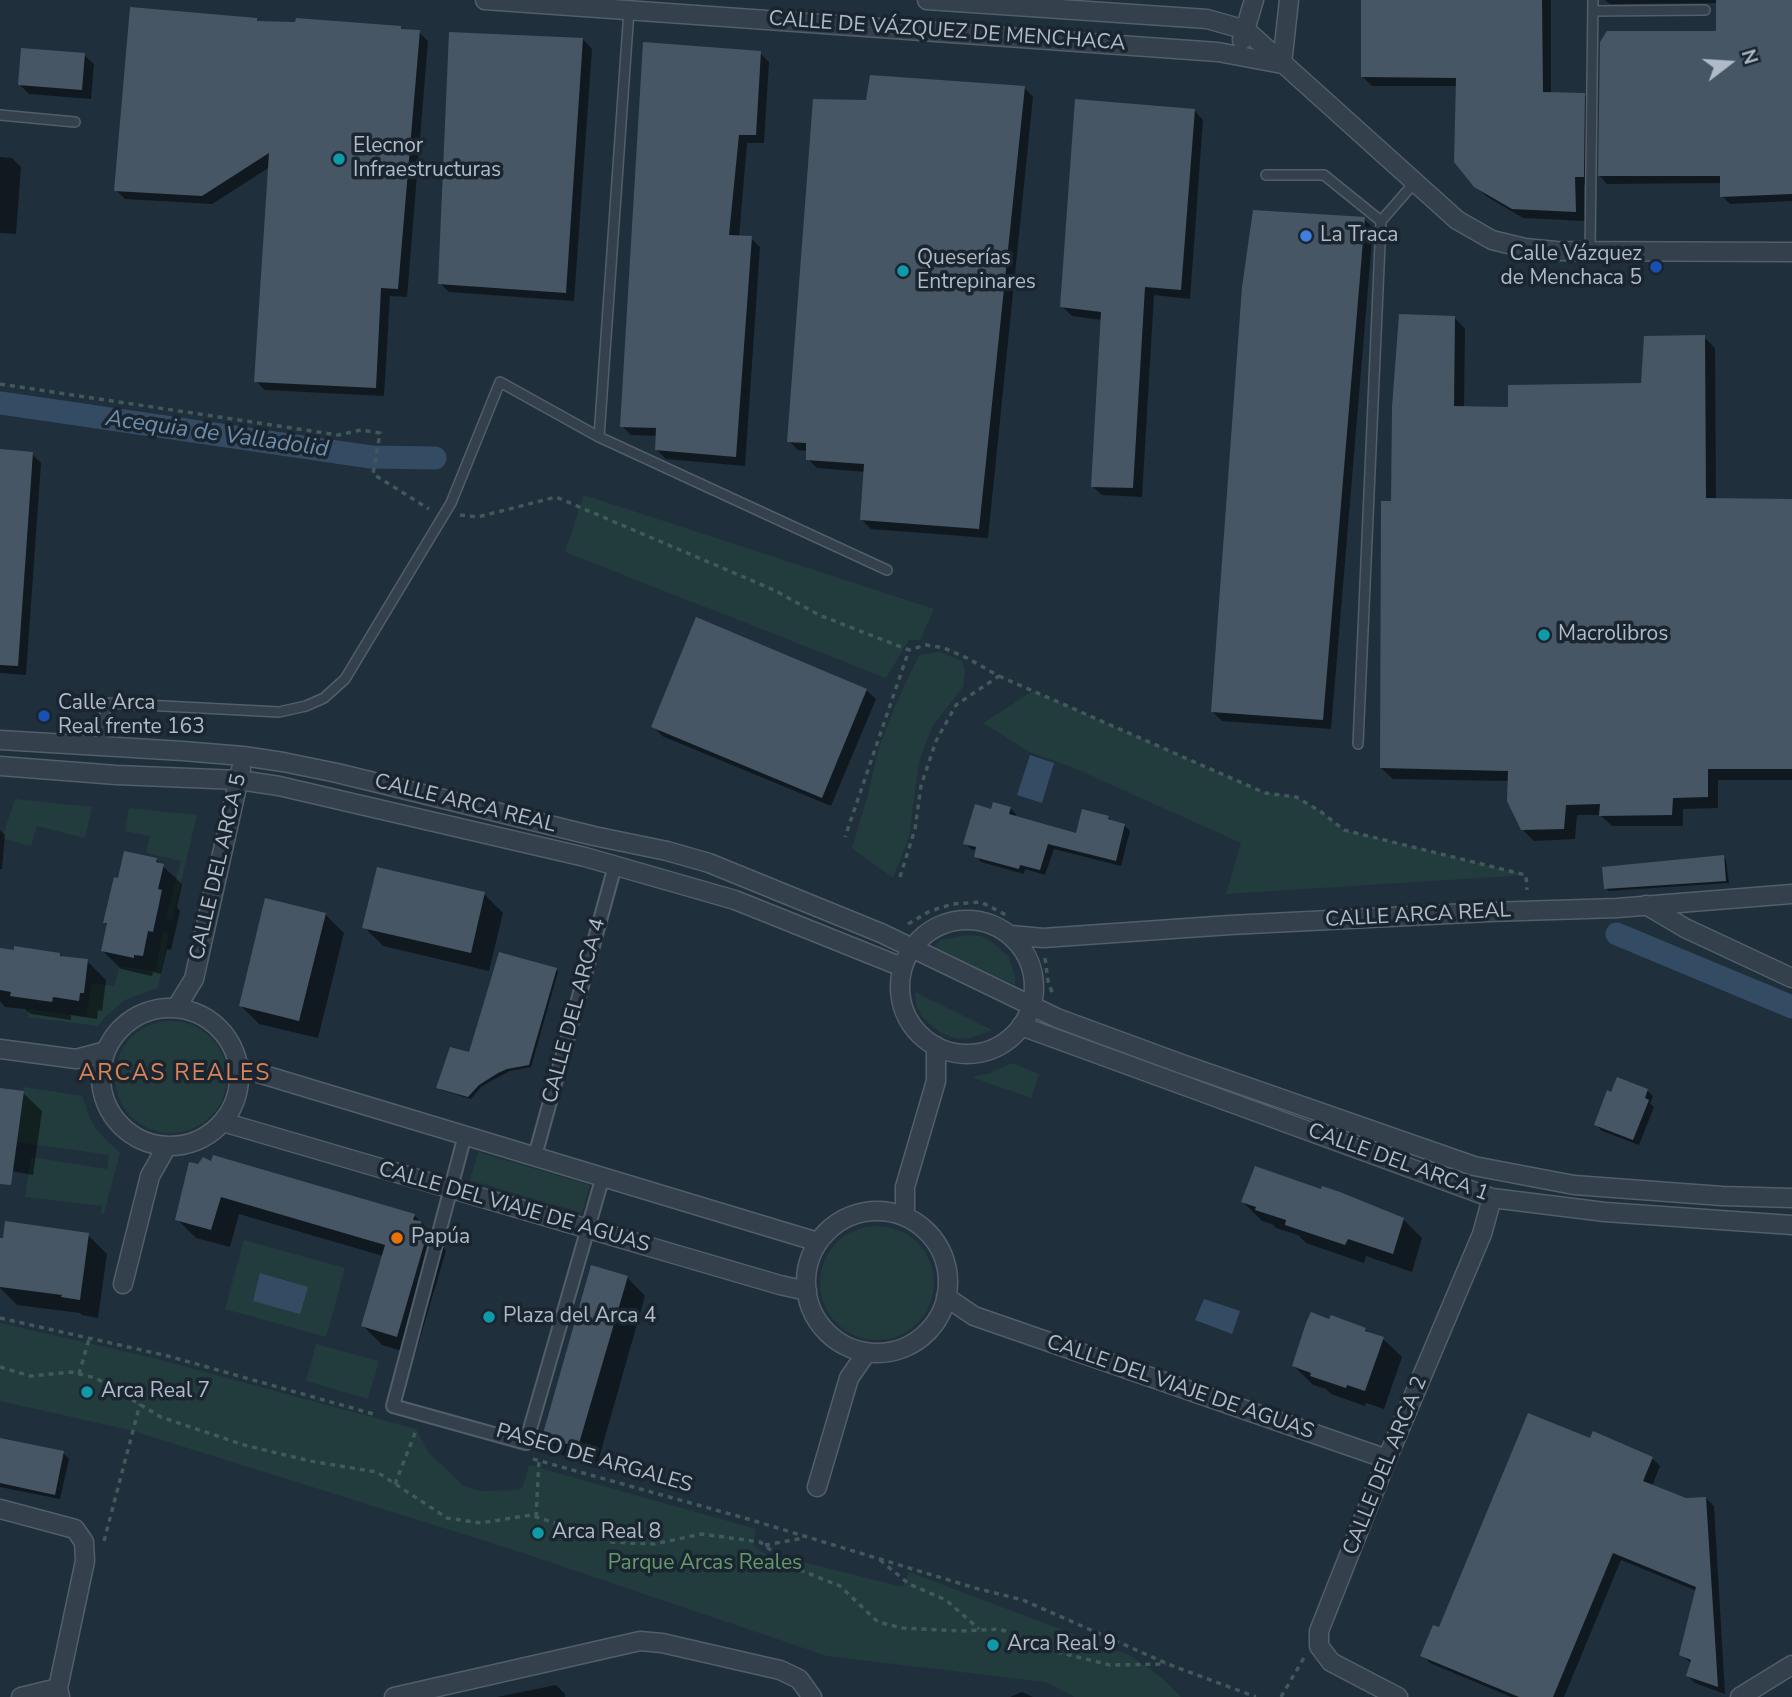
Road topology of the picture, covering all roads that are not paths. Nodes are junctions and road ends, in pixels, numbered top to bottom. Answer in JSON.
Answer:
{"nodes":[{"id":1,"x":485,"y":0,"type":"edge"},
{"id":2,"x":927,"y":0,"type":"edge"},
{"id":3,"x":1254,"y":0,"type":"edge"},
{"id":4,"x":1289,"y":0,"type":"edge"},
{"id":5,"x":1593,"y":0,"type":"edge"},
{"id":6,"x":629,"y":10,"type":"junction"},
{"id":7,"x":1705,"y":10,"type":"dead end"},
{"id":8,"x":1593,"y":11,"type":"junction"},
{"id":9,"x":1246,"y":30,"type":"junction"},
{"id":10,"x":1237,"y":54,"type":"junction"},
{"id":11,"x":1282,"y":64,"type":"junction"},
{"id":12,"x":0,"y":115,"type":"edge"},
{"id":13,"x":75,"y":122,"type":"dead end"},
{"id":14,"x":1266,"y":175,"type":"dead end"},
{"id":15,"x":1415,"y":183,"type":"junction"},
{"id":16,"x":1381,"y":221,"type":"junction"},
{"id":17,"x":1590,"y":251,"type":"junction"},
{"id":18,"x":1792,"y":252,"type":"edge"},
{"id":19,"x":599,"y":437,"type":"junction"},
{"id":20,"x":887,"y":570,"type":"dead end"},
{"id":21,"x":0,"y":740,"type":"edge"},
{"id":22,"x":1358,"y":744,"type":"dead end"},
{"id":23,"x":101,"y":746,"type":"junction"},
{"id":24,"x":243,"y":756,"type":"junction"},
{"id":25,"x":0,"y":766,"type":"edge"},
{"id":26,"x":239,"y":780,"type":"junction"},
{"id":27,"x":615,"y":866,"type":"junction"},
{"id":28,"x":1792,"y":894,"type":"edge"},
{"id":29,"x":1646,"y":905,"type":"junction"},
{"id":30,"x":1011,"y":935,"type":"junction"},
{"id":31,"x":1043,"y":938,"type":"junction"},
{"id":32,"x":912,"y":947,"type":"junction"},
{"id":33,"x":1025,"y":951,"type":"junction"},
{"id":34,"x":902,"y":967,"type":"junction"},
{"id":35,"x":1792,"y":978,"type":"edge"},
{"id":36,"x":194,"y":979,"type":"junction"},
{"id":37,"x":1031,"y":1004,"type":"junction"},
{"id":38,"x":176,"y":1008,"type":"junction"},
{"id":39,"x":197,"y":1014,"type":"junction"},
{"id":40,"x":1021,"y":1026,"type":"junction"},
{"id":41,"x":936,"y":1046,"type":"junction"},
{"id":42,"x":0,"y":1049,"type":"edge"},
{"id":43,"x":106,"y":1051,"type":"junction"},
{"id":44,"x":956,"y":1054,"type":"junction"},
{"id":45,"x":76,"y":1059,"type":"junction"},
{"id":46,"x":238,"y":1067,"type":"junction"},
{"id":47,"x":101,"y":1074,"type":"junction"},
{"id":48,"x":936,"y":1081,"type":"junction"},
{"id":49,"x":223,"y":1122,"type":"junction"},
{"id":50,"x":465,"y":1135,"type":"junction"},
{"id":51,"x":148,"y":1142,"type":"junction"},
{"id":52,"x":167,"y":1146,"type":"junction"},
{"id":53,"x":535,"y":1156,"type":"junction"},
{"id":54,"x":150,"y":1176,"type":"junction"},
{"id":55,"x":603,"y":1176,"type":"junction"},
{"id":56,"x":905,"y":1187,"type":"junction"},
{"id":57,"x":450,"y":1190,"type":"junction"},
{"id":58,"x":1492,"y":1198,"type":"junction"},
{"id":59,"x":1792,"y":1198,"type":"edge"},
{"id":60,"x":887,"y":1211,"type":"junction"},
{"id":61,"x":905,"y":1216,"type":"junction"},
{"id":62,"x":1792,"y":1226,"type":"edge"},
{"id":63,"x":587,"y":1229,"type":"junction"},
{"id":64,"x":818,"y":1242,"type":"junction"},
{"id":65,"x":123,"y":1284,"type":"dead end"},
{"id":66,"x":807,"y":1291,"type":"junction"},
{"id":67,"x":946,"y":1297,"type":"junction"},
{"id":68,"x":939,"y":1316,"type":"junction"},
{"id":69,"x":974,"y":1317,"type":"junction"},
{"id":70,"x":846,"y":1345,"type":"junction"},
{"id":71,"x":867,"y":1352,"type":"junction"},
{"id":72,"x":849,"y":1378,"type":"junction"},
{"id":73,"x":1387,"y":1460,"type":"junction"},
{"id":74,"x":817,"y":1487,"type":"dead end"},
{"id":75,"x":0,"y":1509,"type":"edge"},
{"id":76,"x":1792,"y":1665,"type":"edge"},
{"id":77,"x":59,"y":1693,"type":"edge"},
{"id":78,"x":21,"y":1697,"type":"edge"},
{"id":79,"x":394,"y":1697,"type":"edge"},
{"id":80,"x":812,"y":1697,"type":"edge"},
{"id":81,"x":1398,"y":1697,"type":"edge"},
{"id":82,"x":1740,"y":1697,"type":"edge"}],
"edges":[{"from":1,"to":6,"type":"street","name":"CALLE DE VÁZQUEZ DE MENCHACA"},
{"from":2,"to":9,"type":"street","name":"CALLE DE VÁZQUEZ DE MENCHACA"},
{"from":3,"to":9,"type":"street"},
{"from":4,"to":11,"type":"street"},
{"from":5,"to":8,"type":"lane"},
{"from":6,"to":10,"type":"street","name":"CALLE DE VÁZQUEZ DE MENCHACA"},
{"from":6,"to":19,"type":"lane"},
{"from":7,"to":8,"type":"lane"},
{"from":8,"to":17,"type":"lane"},
{"from":9,"to":10,"type":"street"},
{"from":9,"to":11,"type":"street","name":"CALLE DE VÁZQUEZ DE MENCHACA"},
{"from":10,"to":11,"type":"street","name":"CALLE DE VÁZQUEZ DE MENCHACA"},
{"from":11,"to":15,"type":"street","name":"CALLE DE VÁZQUEZ DE MENCHACA"},
{"from":12,"to":13,"type":"lane"},
{"from":14,"to":16,"type":"lane"},
{"from":15,"to":16,"type":"lane"},
{"from":15,"to":17,"type":"street","name":"CALLE DE VÁZQUEZ DE MENCHACA"},
{"from":16,"to":22,"type":"lane"},
{"from":17,"to":18,"type":"street","name":"CALLE DE VÁZQUEZ DE MENCHACA"},
{"from":19,"to":20,"type":"lane"},
{"from":19,"to":23,"type":"lane"},
{"from":21,"to":23,"type":"street","name":"CALLE ARCA REAL"},
{"from":23,"to":24,"type":"street","name":"CALLE ARCA REAL"},
{"from":24,"to":26,"type":"street","name":"CALLE DEL ARCA 5"},
{"from":24,"to":32,"type":"street","name":"CALLE ARCA REAL"},
{"from":25,"to":26,"type":"street","name":"CALLE ARCA REAL"},
{"from":26,"to":27,"type":"street","name":"CALLE ARCA REAL"},
{"from":26,"to":36,"type":"street","name":"CALLE DEL ARCA 5"},
{"from":27,"to":34,"type":"street","name":"CALLE ARCA REAL"},
{"from":27,"to":53,"type":"street","name":"CALLE DEL ARCA 4"},
{"from":28,"to":29,"type":"street","name":"CALLE ARCA REAL"},
{"from":29,"to":31,"type":"street","name":"CALLE ARCA REAL"},
{"from":29,"to":35,"type":"street"},
{"from":30,"to":31,"type":"street","name":"CALLE ARCA REAL"},
{"from":30,"to":32,"type":"street","name":"CALLE ARCA REAL"},
{"from":30,"to":33,"type":"street","name":"CALLE ARCA REAL"},
{"from":31,"to":33,"type":"street"},
{"from":32,"to":34,"type":"street","name":"CALLE ARCA REAL"},
{"from":32,"to":37,"type":"street","name":"CALLE ARCA REAL"},
{"from":33,"to":37,"type":"street","name":"CALLE ARCA REAL"},
{"from":34,"to":41,"type":"street","name":"CALLE ARCA REAL"},
{"from":36,"to":38,"type":"street","name":"CALLE DEL ARCA 5"},
{"from":36,"to":39,"type":"street","name":"CALLE DEL ARCA 5"},
{"from":37,"to":40,"type":"street","name":"CALLE ARCA REAL"},
{"from":37,"to":59,"type":"street","name":"CALLE DEL ARCA 1"},
{"from":38,"to":39,"type":"street"},
{"from":38,"to":43,"type":"street"},
{"from":39,"to":46,"type":"street"},
{"from":40,"to":44,"type":"street","name":"CALLE ARCA REAL"},
{"from":40,"to":58,"type":"street","name":"CALLE DEL ARCA 1"},
{"from":41,"to":44,"type":"street","name":"CALLE ARCA REAL"},
{"from":41,"to":48,"type":"street"},
{"from":42,"to":45,"type":"street"},
{"from":43,"to":45,"type":"street"},
{"from":43,"to":47,"type":"street"},
{"from":44,"to":48,"type":"street"},
{"from":45,"to":47,"type":"street"},
{"from":46,"to":49,"type":"street"},
{"from":46,"to":50,"type":"street"},
{"from":47,"to":51,"type":"street"},
{"from":48,"to":56,"type":"street"},
{"from":49,"to":52,"type":"street"},
{"from":49,"to":57,"type":"street","name":"CALLE DEL VIAJE DE AGUAS"},
{"from":50,"to":53,"type":"street"},
{"from":50,"to":57,"type":"street"},
{"from":51,"to":52,"type":"street"},
{"from":51,"to":54,"type":"street"},
{"from":52,"to":54,"type":"street"},
{"from":53,"to":55,"type":"street"},
{"from":54,"to":65,"type":"street"},
{"from":55,"to":63,"type":"street"},
{"from":55,"to":64,"type":"street"},
{"from":56,"to":60,"type":"street"},
{"from":56,"to":61,"type":"street"},
{"from":57,"to":63,"type":"street","name":"CALLE DEL VIAJE DE AGUAS"},
{"from":57,"to":63,"type":"street"},
{"from":58,"to":62,"type":"street","name":"CALLE DEL ARCA 1"},
{"from":58,"to":73,"type":"street","name":"CALLE DEL ARCA 2"},
{"from":60,"to":61,"type":"street"},
{"from":60,"to":64,"type":"street"},
{"from":61,"to":67,"type":"street"},
{"from":63,"to":66,"type":"street","name":"CALLE DEL VIAJE DE AGUAS"},
{"from":64,"to":66,"type":"street"},
{"from":66,"to":70,"type":"street"},
{"from":67,"to":68,"type":"street"},
{"from":67,"to":69,"type":"street","name":"CALLE DEL VIAJE DE AGUAS"},
{"from":68,"to":69,"type":"street","name":"CALLE DEL VIAJE DE AGUAS"},
{"from":68,"to":71,"type":"street"},
{"from":69,"to":73,"type":"street","name":"CALLE DEL VIAJE DE AGUAS"},
{"from":70,"to":71,"type":"street"},
{"from":70,"to":72,"type":"street"},
{"from":71,"to":72,"type":"street"},
{"from":72,"to":74,"type":"street"},
{"from":73,"to":81,"type":"street","name":"CALLE DEL ARCA 2"},
{"from":75,"to":77,"type":"street"},
{"from":76,"to":82,"type":"street"},
{"from":77,"to":78,"type":"street"},
{"from":79,"to":80,"type":"street"}]}
